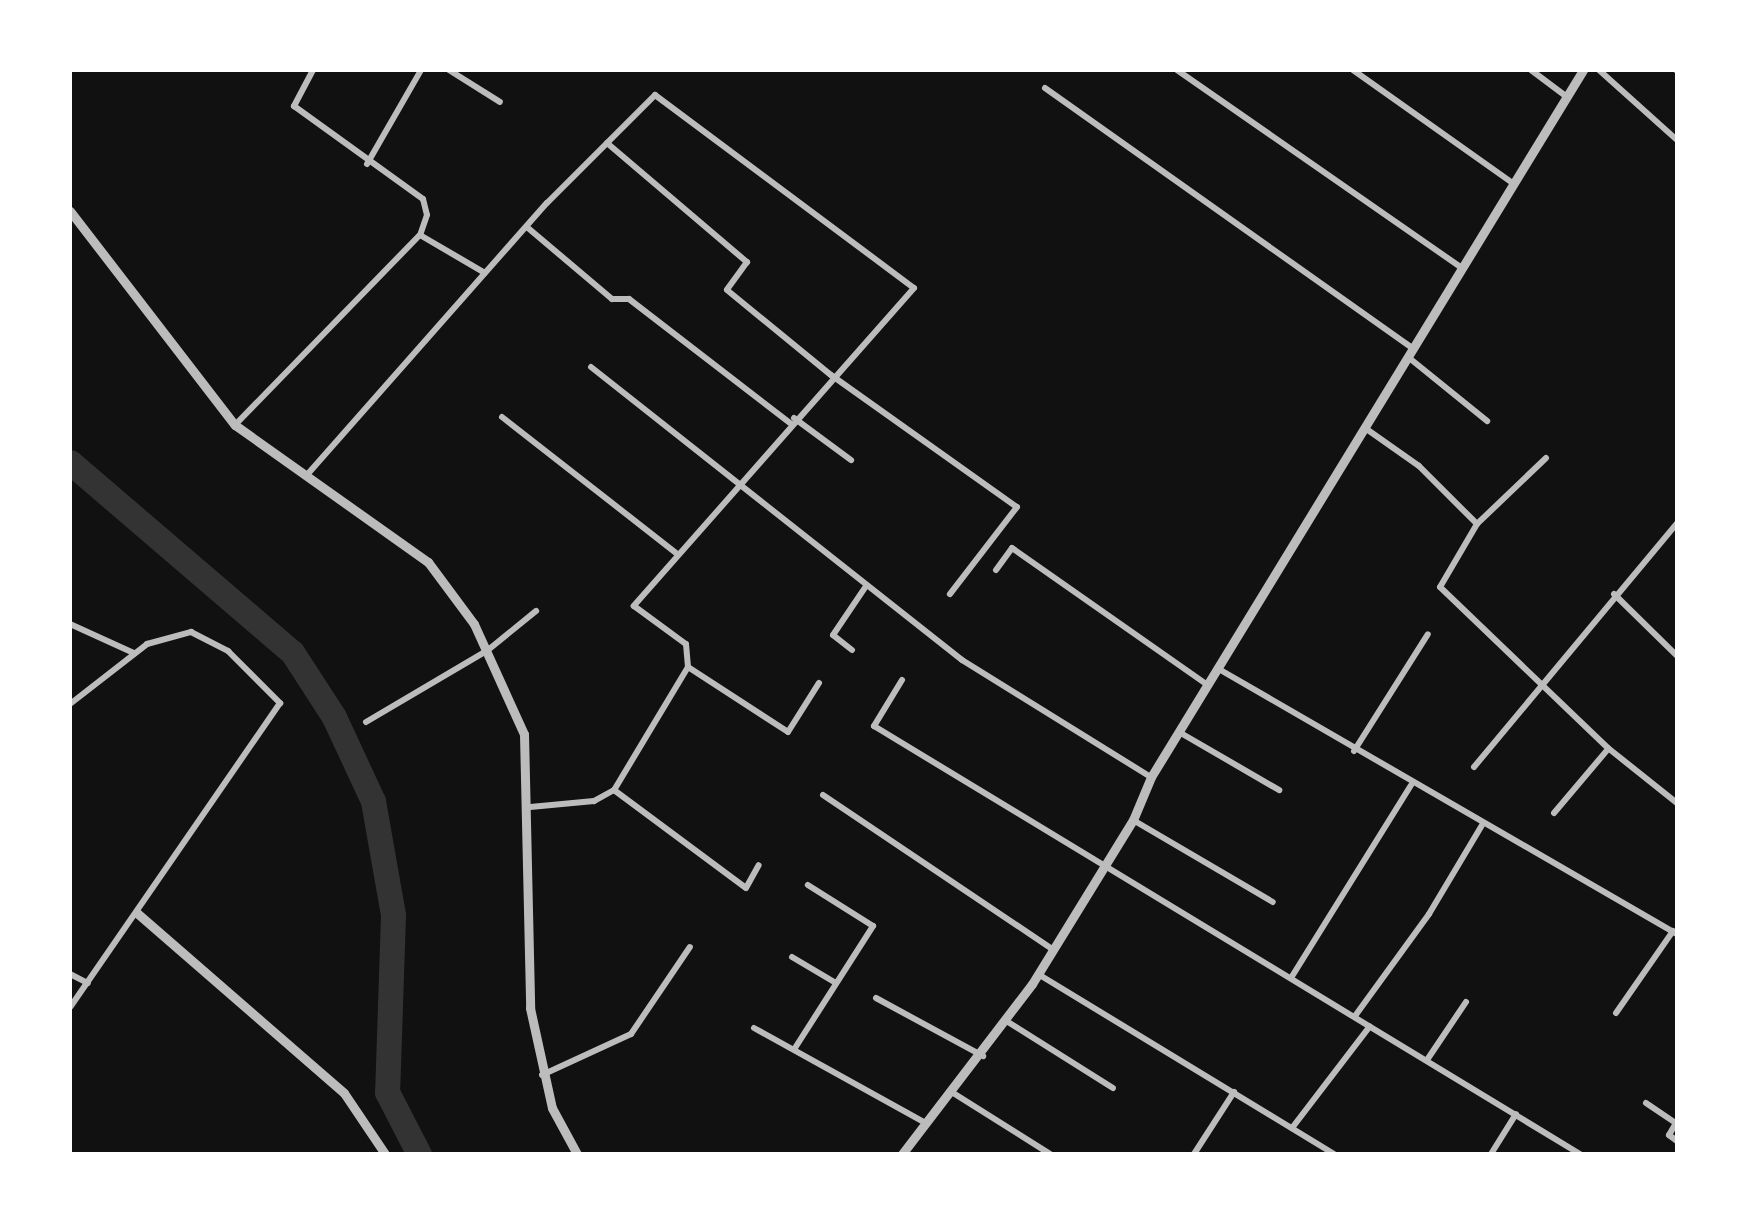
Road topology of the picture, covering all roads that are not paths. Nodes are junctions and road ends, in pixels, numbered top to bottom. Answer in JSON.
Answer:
{"nodes":[{"id":1,"x":313,"y":70,"type":"edge"},
{"id":2,"x":422,"y":70,"type":"edge"},
{"id":3,"x":449,"y":70,"type":"edge"},
{"id":4,"x":1177,"y":70,"type":"edge"},
{"id":5,"x":1353,"y":70,"type":"edge"},
{"id":6,"x":1531,"y":70,"type":"edge"},
{"id":7,"x":1583,"y":70,"type":"edge"},
{"id":8,"x":1599,"y":70,"type":"edge"},
{"id":9,"x":1044,"y":88,"type":"dead end"},
{"id":10,"x":1567,"y":96,"type":"junction"},
{"id":11,"x":500,"y":102,"type":"dead end"},
{"id":12,"x":1677,"y":140,"type":"edge"},
{"id":13,"x":606,"y":144,"type":"junction"},
{"id":14,"x":367,"y":164,"type":"junction"},
{"id":15,"x":1514,"y":184,"type":"junction"},
{"id":16,"x":70,"y":211,"type":"edge"},
{"id":17,"x":528,"y":228,"type":"junction"},
{"id":18,"x":420,"y":235,"type":"junction"},
{"id":19,"x":1462,"y":268,"type":"junction"},
{"id":20,"x":484,"y":273,"type":"junction"},
{"id":21,"x":1410,"y":353,"type":"junction"},
{"id":22,"x":591,"y":367,"type":"dead end"},
{"id":23,"x":831,"y":375,"type":"junction"},
{"id":24,"x":502,"y":417,"type":"dead end"},
{"id":25,"x":792,"y":420,"type":"junction"},
{"id":26,"x":1488,"y":421,"type":"dead end"},
{"id":27,"x":235,"y":425,"type":"junction"},
{"id":28,"x":1365,"y":428,"type":"junction"},
{"id":29,"x":1546,"y":458,"type":"dead end"},
{"id":30,"x":851,"y":460,"type":"dead end"},
{"id":31,"x":306,"y":476,"type":"junction"},
{"id":32,"x":738,"y":482,"type":"junction"},
{"id":33,"x":1677,"y":523,"type":"edge"},
{"id":34,"x":1477,"y":524,"type":"junction"},
{"id":35,"x":676,"y":553,"type":"junction"},
{"id":36,"x":996,"y":570,"type":"dead end"},
{"id":37,"x":866,"y":586,"type":"junction"},
{"id":38,"x":950,"y":594,"type":"dead end"},
{"id":39,"x":1614,"y":594,"type":"junction"},
{"id":40,"x":536,"y":611,"type":"dead end"},
{"id":41,"x":70,"y":624,"type":"edge"},
{"id":42,"x":1428,"y":634,"type":"dead end"},
{"id":43,"x":488,"y":650,"type":"junction"},
{"id":44,"x":852,"y":650,"type":"dead end"},
{"id":45,"x":134,"y":653,"type":"junction"},
{"id":46,"x":1677,"y":656,"type":"edge"},
{"id":47,"x":688,"y":668,"type":"junction"},
{"id":48,"x":1217,"y":668,"type":"junction"},
{"id":49,"x":902,"y":680,"type":"dead end"},
{"id":50,"x":819,"y":683,"type":"dead end"},
{"id":51,"x":1208,"y":684,"type":"junction"},
{"id":52,"x":1543,"y":686,"type":"junction"},
{"id":53,"x":70,"y":704,"type":"edge"},
{"id":54,"x":366,"y":722,"type":"dead end"},
{"id":55,"x":1179,"y":732,"type":"junction"},
{"id":56,"x":1608,"y":748,"type":"junction"},
{"id":57,"x":1354,"y":751,"type":"junction"},
{"id":58,"x":1474,"y":767,"type":"dead end"},
{"id":59,"x":1151,"y":777,"type":"junction"},
{"id":60,"x":1411,"y":784,"type":"junction"},
{"id":61,"x":614,"y":790,"type":"junction"},
{"id":62,"x":1279,"y":790,"type":"dead end"},
{"id":63,"x":823,"y":794,"type":"dead end"},
{"id":64,"x":1677,"y":803,"type":"edge"},
{"id":65,"x":530,"y":807,"type":"junction"},
{"id":66,"x":1554,"y":812,"type":"dead end"},
{"id":67,"x":1133,"y":820,"type":"junction"},
{"id":68,"x":1482,"y":825,"type":"junction"},
{"id":69,"x":759,"y":866,"type":"dead end"},
{"id":70,"x":1105,"y":867,"type":"junction"},
{"id":71,"x":808,"y":884,"type":"dead end"},
{"id":72,"x":1273,"y":902,"type":"dead end"},
{"id":73,"x":137,"y":913,"type":"junction"},
{"id":74,"x":1675,"y":933,"type":"edge"},
{"id":75,"x":690,"y":947,"type":"dead end"},
{"id":76,"x":1052,"y":948,"type":"junction"},
{"id":77,"x":792,"y":958,"type":"dead end"},
{"id":78,"x":70,"y":974,"type":"edge"},
{"id":79,"x":1038,"y":974,"type":"junction"},
{"id":80,"x":1292,"y":978,"type":"junction"},
{"id":81,"x":88,"y":984,"type":"junction"},
{"id":82,"x":836,"y":984,"type":"junction"},
{"id":83,"x":876,"y":998,"type":"dead end"},
{"id":84,"x":1466,"y":1002,"type":"dead end"},
{"id":85,"x":70,"y":1007,"type":"edge"},
{"id":86,"x":1616,"y":1012,"type":"dead end"},
{"id":87,"x":1355,"y":1016,"type":"junction"},
{"id":88,"x":1008,"y":1022,"type":"junction"},
{"id":89,"x":1370,"y":1026,"type":"junction"},
{"id":90,"x":754,"y":1028,"type":"dead end"},
{"id":91,"x":795,"y":1048,"type":"junction"},
{"id":92,"x":983,"y":1056,"type":"junction"},
{"id":93,"x":1426,"y":1060,"type":"junction"},
{"id":94,"x":542,"y":1075,"type":"junction"},
{"id":95,"x":1113,"y":1088,"type":"dead end"},
{"id":96,"x":950,"y":1091,"type":"junction"},
{"id":97,"x":1234,"y":1092,"type":"junction"},
{"id":98,"x":1646,"y":1103,"type":"dead end"},
{"id":99,"x":1516,"y":1114,"type":"junction"},
{"id":100,"x":926,"y":1124,"type":"junction"},
{"id":101,"x":1292,"y":1128,"type":"junction"},
{"id":102,"x":1677,"y":1141,"type":"edge"},
{"id":103,"x":384,"y":1153,"type":"edge"},
{"id":104,"x":577,"y":1154,"type":"edge"},
{"id":105,"x":902,"y":1154,"type":"edge"},
{"id":106,"x":1050,"y":1154,"type":"edge"},
{"id":107,"x":1194,"y":1154,"type":"edge"},
{"id":108,"x":1334,"y":1154,"type":"edge"},
{"id":109,"x":1491,"y":1154,"type":"edge"},
{"id":110,"x":1580,"y":1154,"type":"edge"}],
"edges":[{"from":1,"to":14,"type":"street"},
{"from":2,"to":14,"type":"street"},
{"from":3,"to":11,"type":"street"},
{"from":4,"to":19,"type":"street"},
{"from":5,"to":15,"type":"street"},
{"from":6,"to":10,"type":"street"},
{"from":7,"to":10,"type":"street"},
{"from":8,"to":12,"type":"street"},
{"from":9,"to":21,"type":"street"},
{"from":10,"to":15,"type":"street"},
{"from":13,"to":17,"type":"street"},
{"from":13,"to":23,"type":"street"},
{"from":13,"to":23,"type":"street"},
{"from":14,"to":18,"type":"street"},
{"from":15,"to":19,"type":"street"},
{"from":16,"to":27,"type":"street"},
{"from":17,"to":20,"type":"street"},
{"from":17,"to":25,"type":"street"},
{"from":18,"to":20,"type":"street"},
{"from":18,"to":27,"type":"street"},
{"from":19,"to":21,"type":"street"},
{"from":20,"to":31,"type":"street"},
{"from":21,"to":26,"type":"street"},
{"from":21,"to":28,"type":"street"},
{"from":22,"to":32,"type":"street"},
{"from":23,"to":25,"type":"street"},
{"from":23,"to":38,"type":"street"},
{"from":24,"to":35,"type":"street"},
{"from":25,"to":30,"type":"street"},
{"from":25,"to":32,"type":"street"},
{"from":27,"to":31,"type":"street"},
{"from":28,"to":34,"type":"street"},
{"from":28,"to":48,"type":"street"},
{"from":29,"to":34,"type":"street"},
{"from":31,"to":43,"type":"street"},
{"from":32,"to":35,"type":"street"},
{"from":32,"to":37,"type":"street"},
{"from":33,"to":39,"type":"street"},
{"from":34,"to":52,"type":"street"},
{"from":35,"to":47,"type":"street"},
{"from":36,"to":51,"type":"street"},
{"from":37,"to":44,"type":"street"},
{"from":37,"to":59,"type":"street"},
{"from":39,"to":46,"type":"street"},
{"from":39,"to":52,"type":"street"},
{"from":40,"to":43,"type":"street"},
{"from":41,"to":45,"type":"street"},
{"from":42,"to":57,"type":"street"},
{"from":43,"to":54,"type":"street"},
{"from":43,"to":65,"type":"street"},
{"from":45,"to":53,"type":"street"},
{"from":45,"to":73,"type":"street"},
{"from":47,"to":50,"type":"street"},
{"from":47,"to":61,"type":"street"},
{"from":48,"to":51,"type":"street"},
{"from":48,"to":57,"type":"street"},
{"from":49,"to":70,"type":"street"},
{"from":51,"to":55,"type":"street"},
{"from":52,"to":56,"type":"street"},
{"from":52,"to":58,"type":"street"},
{"from":55,"to":59,"type":"street"},
{"from":55,"to":62,"type":"street"},
{"from":56,"to":64,"type":"street"},
{"from":56,"to":66,"type":"street"},
{"from":57,"to":60,"type":"street"},
{"from":59,"to":67,"type":"street"},
{"from":60,"to":68,"type":"street"},
{"from":60,"to":80,"type":"street"},
{"from":61,"to":65,"type":"street"},
{"from":61,"to":69,"type":"street"},
{"from":63,"to":76,"type":"street"},
{"from":65,"to":94,"type":"street"},
{"from":67,"to":70,"type":"street"},
{"from":67,"to":72,"type":"street"},
{"from":68,"to":74,"type":"street"},
{"from":68,"to":87,"type":"street"},
{"from":70,"to":76,"type":"street"},
{"from":70,"to":80,"type":"street"},
{"from":71,"to":82,"type":"street"},
{"from":73,"to":81,"type":"street"},
{"from":73,"to":103,"type":"street"},
{"from":74,"to":86,"type":"street"},
{"from":75,"to":94,"type":"street"},
{"from":76,"to":79,"type":"street"},
{"from":77,"to":82,"type":"street"},
{"from":78,"to":81,"type":"street"},
{"from":79,"to":88,"type":"street"},
{"from":79,"to":97,"type":"street"},
{"from":80,"to":87,"type":"street"},
{"from":81,"to":85,"type":"street"},
{"from":82,"to":91,"type":"street"},
{"from":83,"to":92,"type":"street"},
{"from":84,"to":93,"type":"street"},
{"from":87,"to":89,"type":"street"},
{"from":88,"to":92,"type":"street"},
{"from":88,"to":95,"type":"street"},
{"from":89,"to":93,"type":"street"},
{"from":89,"to":101,"type":"street"},
{"from":90,"to":91,"type":"street"},
{"from":91,"to":100,"type":"street"},
{"from":92,"to":96,"type":"street"},
{"from":93,"to":99,"type":"street"},
{"from":94,"to":104,"type":"street"},
{"from":96,"to":100,"type":"street"},
{"from":96,"to":106,"type":"street"},
{"from":97,"to":101,"type":"street"},
{"from":97,"to":107,"type":"street"},
{"from":98,"to":102,"type":"street"},
{"from":99,"to":109,"type":"street"},
{"from":99,"to":110,"type":"street"},
{"from":100,"to":105,"type":"street"},
{"from":101,"to":108,"type":"street"}]}
